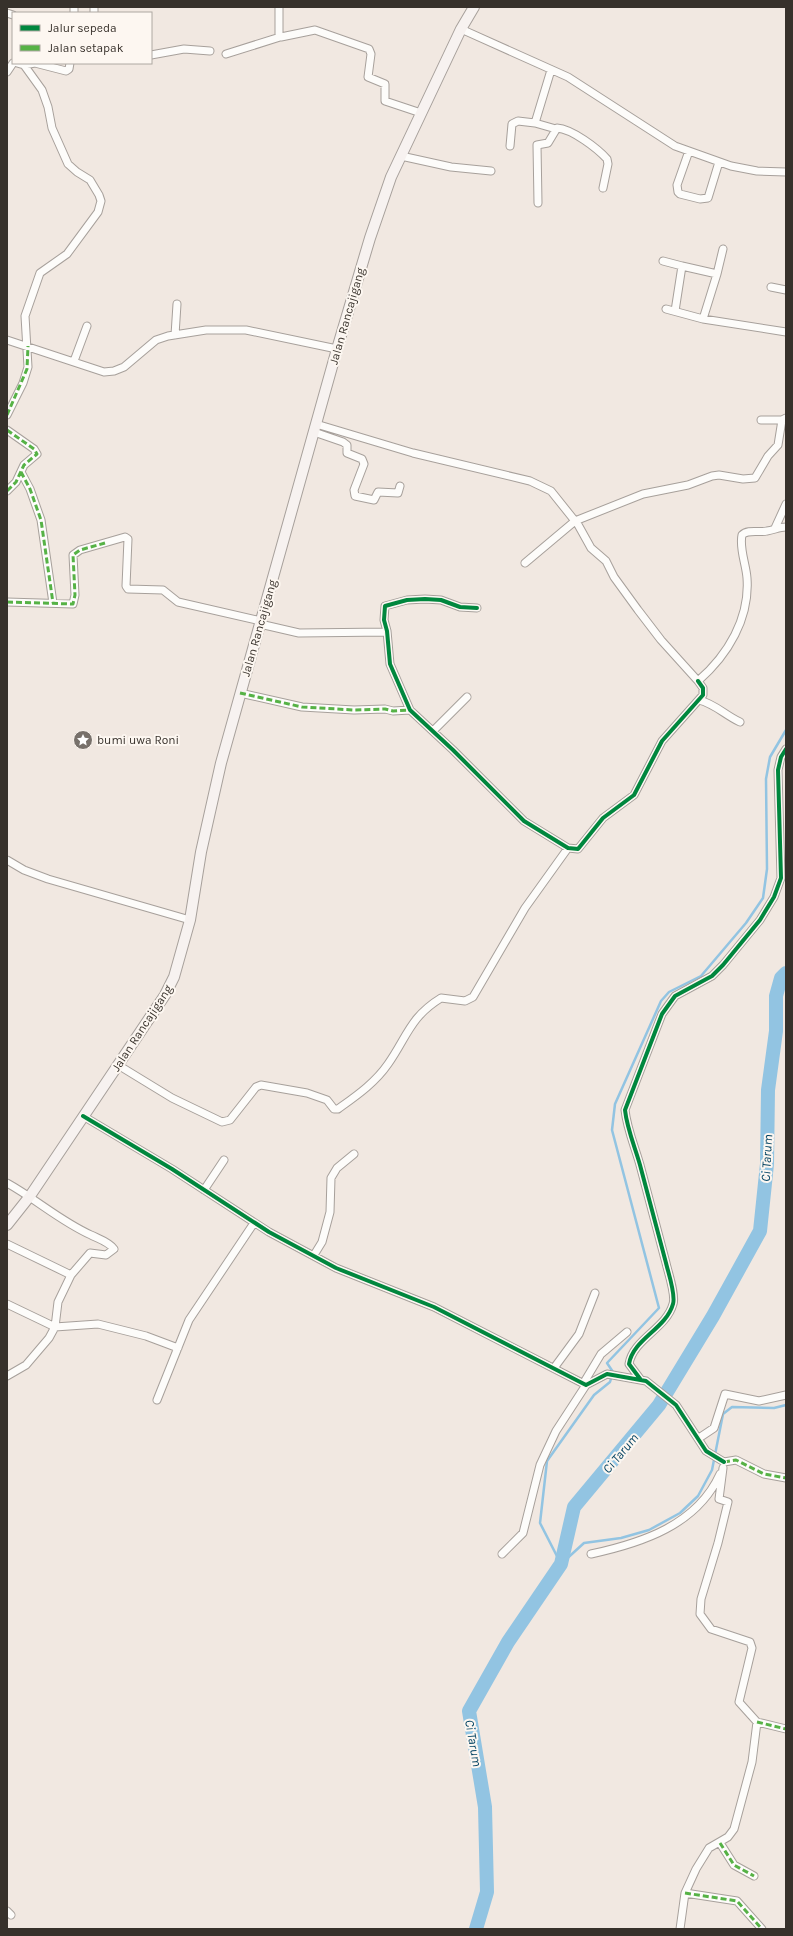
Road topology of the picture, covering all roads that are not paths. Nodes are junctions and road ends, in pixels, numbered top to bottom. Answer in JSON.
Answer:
{"nodes":[{"id":1,"x":279,"y":7,"type":"edge"},
{"id":2,"x":474,"y":7,"type":"edge"},
{"id":3,"x":461,"y":29,"type":"junction"},
{"id":4,"x":280,"y":37,"type":"junction"},
{"id":5,"x":210,"y":51,"type":"dead end"},
{"id":6,"x":226,"y":54,"type":"dead end"},
{"id":7,"x":152,"y":55,"type":"edge"},
{"id":8,"x":20,"y":64,"type":"edge"},
{"id":9,"x":39,"y":64,"type":"edge"},
{"id":10,"x":70,"y":64,"type":"edge"},
{"id":11,"x":551,"y":70,"type":"junction"},
{"id":12,"x":421,"y":113,"type":"junction"},
{"id":13,"x":535,"y":123,"type":"junction"},
{"id":14,"x":556,"y":129,"type":"junction"},
{"id":15,"x":510,"y":146,"type":"dead end"},
{"id":16,"x":689,"y":151,"type":"junction"},
{"id":17,"x":401,"y":156,"type":"junction"},
{"id":18,"x":719,"y":162,"type":"junction"},
{"id":19,"x":491,"y":171,"type":"dead end"},
{"id":20,"x":786,"y":172,"type":"edge"},
{"id":21,"x":603,"y":188,"type":"dead end"},
{"id":22,"x":538,"y":203,"type":"dead end"},
{"id":23,"x":723,"y":249,"type":"dead end"},
{"id":24,"x":663,"y":262,"type":"dead end"},
{"id":25,"x":682,"y":266,"type":"junction"},
{"id":26,"x":717,"y":274,"type":"junction"},
{"id":27,"x":770,"y":287,"type":"dead end"},
{"id":28,"x":786,"y":290,"type":"edge"},
{"id":29,"x":177,"y":304,"type":"dead end"},
{"id":30,"x":666,"y":309,"type":"dead end"},
{"id":31,"x":675,"y":311,"type":"junction"},
{"id":32,"x":703,"y":319,"type":"junction"},
{"id":33,"x":87,"y":326,"type":"dead end"},
{"id":34,"x":786,"y":332,"type":"edge"},
{"id":35,"x":175,"y":335,"type":"junction"},
{"id":36,"x":7,"y":340,"type":"edge"},
{"id":37,"x":28,"y":346,"type":"junction"},
{"id":38,"x":337,"y":349,"type":"junction"},
{"id":39,"x":74,"y":361,"type":"junction"},
{"id":40,"x":7,"y":415,"type":"edge"},
{"id":41,"x":784,"y":419,"type":"edge"},
{"id":42,"x":761,"y":420,"type":"dead end"},
{"id":43,"x":315,"y":428,"type":"junction"},
{"id":44,"x":7,"y":430,"type":"edge"},
{"id":45,"x":20,"y":472,"type":"junction"},
{"id":46,"x":400,"y":486,"type":"dead end"},
{"id":47,"x":7,"y":491,"type":"edge"},
{"id":48,"x":786,"y":504,"type":"edge"},
{"id":49,"x":576,"y":521,"type":"junction"},
{"id":50,"x":786,"y":527,"type":"edge"},
{"id":51,"x":775,"y":528,"type":"junction"},
{"id":52,"x":525,"y":563,"type":"dead end"},
{"id":53,"x":7,"y":602,"type":"edge"},
{"id":54,"x":53,"y":603,"type":"junction"},
{"id":55,"x":477,"y":608,"type":"dead end"},
{"id":56,"x":261,"y":622,"type":"junction"},
{"id":57,"x":387,"y":632,"type":"junction"},
{"id":58,"x":698,"y":681,"type":"junction"},
{"id":59,"x":240,"y":693,"type":"junction"},
{"id":60,"x":467,"y":697,"type":"dead end"},
{"id":61,"x":699,"y":700,"type":"junction"},
{"id":62,"x":410,"y":710,"type":"junction"},
{"id":63,"x":740,"y":722,"type":"dead end"},
{"id":64,"x":433,"y":731,"type":"junction"},
{"id":65,"x":786,"y":749,"type":"edge"},
{"id":66,"x":568,"y":848,"type":"junction"},
{"id":67,"x":7,"y":860,"type":"edge"},
{"id":68,"x":190,"y":920,"type":"junction"},
{"id":69,"x":118,"y":1065,"type":"junction"},
{"id":70,"x":83,"y":1116,"type":"junction"},
{"id":71,"x":354,"y":1154,"type":"dead end"},
{"id":72,"x":224,"y":1160,"type":"dead end"},
{"id":73,"x":7,"y":1183,"type":"edge"},
{"id":74,"x":204,"y":1190,"type":"junction"},
{"id":75,"x":30,"y":1196,"type":"junction"},
{"id":76,"x":254,"y":1222,"type":"junction"},
{"id":77,"x":7,"y":1225,"type":"edge"},
{"id":78,"x":7,"y":1244,"type":"edge"},
{"id":79,"x":314,"y":1256,"type":"junction"},
{"id":80,"x":71,"y":1275,"type":"junction"},
{"id":81,"x":595,"y":1293,"type":"dead end"},
{"id":82,"x":7,"y":1304,"type":"edge"},
{"id":83,"x":55,"y":1327,"type":"junction"},
{"id":84,"x":627,"y":1332,"type":"dead end"},
{"id":85,"x":178,"y":1348,"type":"junction"},
{"id":86,"x":554,"y":1368,"type":"junction"},
{"id":87,"x":7,"y":1376,"type":"edge"},
{"id":88,"x":641,"y":1380,"type":"junction"},
{"id":89,"x":584,"y":1384,"type":"junction"},
{"id":90,"x":786,"y":1395,"type":"edge"},
{"id":91,"x":157,"y":1400,"type":"dead end"},
{"id":92,"x":699,"y":1438,"type":"junction"},
{"id":93,"x":723,"y":1463,"type":"junction"},
{"id":94,"x":786,"y":1478,"type":"edge"},
{"id":95,"x":502,"y":1554,"type":"dead end"},
{"id":96,"x":591,"y":1554,"type":"dead end"},
{"id":97,"x":757,"y":1722,"type":"junction"},
{"id":98,"x":786,"y":1729,"type":"edge"},
{"id":99,"x":720,"y":1843,"type":"junction"},
{"id":100,"x":754,"y":1876,"type":"dead end"},
{"id":101,"x":685,"y":1893,"type":"junction"},
{"id":102,"x":680,"y":1929,"type":"edge"},
{"id":103,"x":762,"y":1929,"type":"edge"}],
"edges":[{"from":1,"to":4,"type":"street"},
{"from":2,"to":3,"type":"main road","name":"Jalan Rancajigang"},
{"from":3,"to":11,"type":"street"},
{"from":3,"to":12,"type":"main road","name":"Jalan Rancajigang"},
{"from":4,"to":6,"type":"street"},
{"from":4,"to":12,"type":"street"},
{"from":5,"to":7,"type":"street"},
{"from":8,"to":37,"type":"street"},
{"from":9,"to":10,"type":"street"},
{"from":11,"to":13,"type":"street"},
{"from":11,"to":16,"type":"street"},
{"from":12,"to":17,"type":"main road","name":"Jalan Rancajigang"},
{"from":13,"to":14,"type":"street"},
{"from":13,"to":15,"type":"street"},
{"from":14,"to":21,"type":"street"},
{"from":14,"to":22,"type":"street"},
{"from":16,"to":18,"type":"street"},
{"from":16,"to":18,"type":"street"},
{"from":17,"to":19,"type":"street"},
{"from":17,"to":38,"type":"main road","name":"Jalan Rancajigang"},
{"from":18,"to":20,"type":"street"},
{"from":23,"to":26,"type":"street"},
{"from":24,"to":25,"type":"street"},
{"from":25,"to":26,"type":"street"},
{"from":25,"to":31,"type":"street"},
{"from":26,"to":32,"type":"street"},
{"from":27,"to":28,"type":"street"},
{"from":29,"to":35,"type":"street"},
{"from":30,"to":31,"type":"street"},
{"from":31,"to":32,"type":"street"},
{"from":32,"to":34,"type":"street"},
{"from":33,"to":39,"type":"street"},
{"from":35,"to":38,"type":"street"},
{"from":35,"to":39,"type":"street"},
{"from":36,"to":37,"type":"street"},
{"from":37,"to":39,"type":"street"},
{"from":37,"to":40,"type":"street"},
{"from":38,"to":43,"type":"main road","name":"Jalan Rancajigang"},
{"from":41,"to":42,"type":"street"},
{"from":41,"to":49,"type":"street"},
{"from":43,"to":46,"type":"street"},
{"from":43,"to":49,"type":"street"},
{"from":43,"to":56,"type":"main road","name":"Jalan Rancajigang"},
{"from":44,"to":45,"type":"street"},
{"from":45,"to":47,"type":"street"},
{"from":45,"to":54,"type":"street"},
{"from":48,"to":51,"type":"street"},
{"from":49,"to":52,"type":"street"},
{"from":49,"to":58,"type":"street"},
{"from":50,"to":51,"type":"street"},
{"from":51,"to":58,"type":"street"},
{"from":53,"to":54,"type":"street"},
{"from":54,"to":56,"type":"street"},
{"from":55,"to":57,"type":"street"},
{"from":56,"to":57,"type":"street"},
{"from":56,"to":59,"type":"main road","name":"Jalan Rancajigang"},
{"from":57,"to":62,"type":"street"},
{"from":58,"to":61,"type":"street"},
{"from":59,"to":62,"type":"street"},
{"from":59,"to":68,"type":"main road","name":"Jalan Rancajigang"},
{"from":60,"to":64,"type":"street"},
{"from":61,"to":63,"type":"street"},
{"from":61,"to":66,"type":"street"},
{"from":62,"to":64,"type":"street"},
{"from":64,"to":66,"type":"street"},
{"from":65,"to":88,"type":"street"},
{"from":66,"to":69,"type":"street"},
{"from":67,"to":68,"type":"street"},
{"from":68,"to":69,"type":"main road","name":"Jalan Rancajigang"},
{"from":69,"to":70,"type":"main road","name":"Jalan Rancajigang"},
{"from":70,"to":74,"type":"street"},
{"from":70,"to":75,"type":"main road","name":"Jalan Rancajigang"},
{"from":71,"to":79,"type":"street"},
{"from":72,"to":74,"type":"street"},
{"from":73,"to":75,"type":"street"},
{"from":74,"to":76,"type":"street"},
{"from":75,"to":77,"type":"main road","name":"Jalan Rancajigang"},
{"from":75,"to":80,"type":"street"},
{"from":76,"to":79,"type":"street"},
{"from":76,"to":85,"type":"street"},
{"from":78,"to":80,"type":"street"},
{"from":79,"to":86,"type":"street"},
{"from":80,"to":83,"type":"street"},
{"from":81,"to":86,"type":"street"},
{"from":82,"to":83,"type":"street"},
{"from":83,"to":85,"type":"street"},
{"from":83,"to":87,"type":"street"},
{"from":84,"to":89,"type":"street"},
{"from":85,"to":91,"type":"street"},
{"from":86,"to":89,"type":"street"},
{"from":88,"to":89,"type":"street"},
{"from":88,"to":92,"type":"street"},
{"from":89,"to":95,"type":"street"},
{"from":90,"to":92,"type":"street"},
{"from":92,"to":93,"type":"street"},
{"from":93,"to":94,"type":"street"},
{"from":93,"to":96,"type":"street"},
{"from":93,"to":97,"type":"street"},
{"from":97,"to":98,"type":"street"},
{"from":97,"to":99,"type":"street"},
{"from":99,"to":100,"type":"street"},
{"from":99,"to":101,"type":"street"},
{"from":101,"to":102,"type":"street"},
{"from":101,"to":103,"type":"street"}]}
